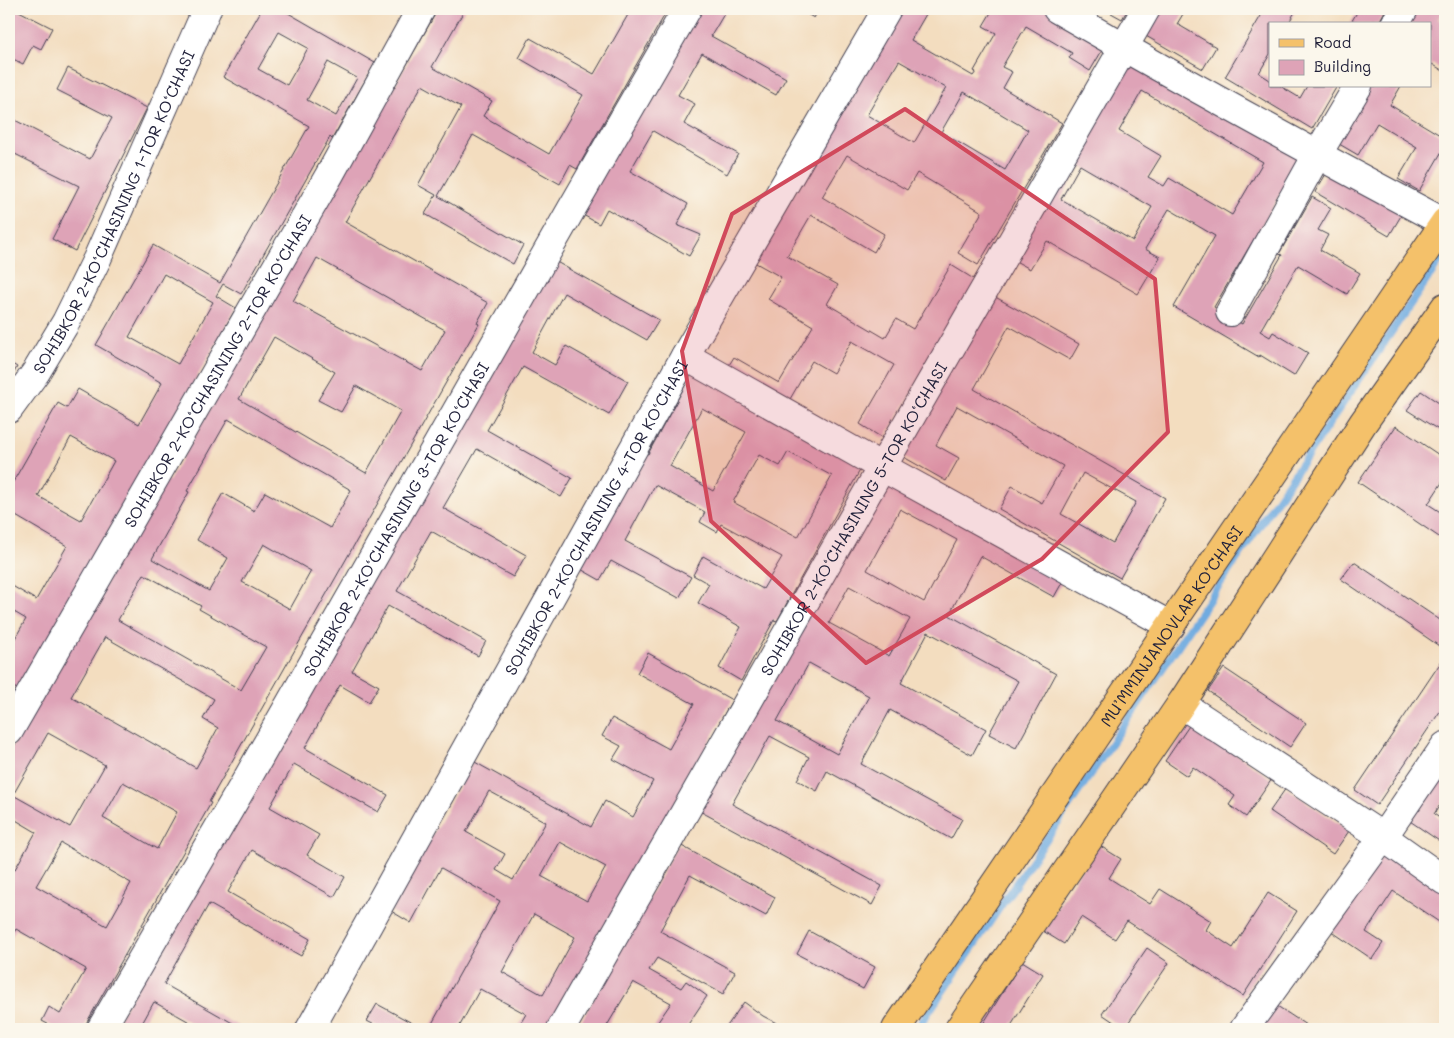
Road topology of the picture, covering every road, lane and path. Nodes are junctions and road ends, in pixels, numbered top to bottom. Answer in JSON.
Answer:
{"nodes":[{"id":1,"x":207,"y":9,"type":"edge"},
{"id":2,"x":421,"y":9,"type":"edge"},
{"id":3,"x":687,"y":9,"type":"edge"},
{"id":4,"x":888,"y":9,"type":"edge"},
{"id":5,"x":1057,"y":9,"type":"edge"},
{"id":6,"x":1146,"y":9,"type":"edge"},
{"id":7,"x":1404,"y":9,"type":"edge"},
{"id":8,"x":1396,"y":22,"type":"edge"},
{"id":9,"x":1124,"y":48,"type":"junction"},
{"id":10,"x":1357,"y":88,"type":"edge"},
{"id":11,"x":1317,"y":155,"type":"junction"},
{"id":12,"x":1445,"y":223,"type":"edge"},
{"id":13,"x":1445,"y":307,"type":"edge"},
{"id":14,"x":1230,"y":312,"type":"dead end"},
{"id":15,"x":685,"y":356,"type":"junction"},
{"id":16,"x":9,"y":409,"type":"edge"},
{"id":17,"x":882,"y":467,"type":"junction"},
{"id":18,"x":1171,"y":626,"type":"junction"},
{"id":19,"x":1181,"y":704,"type":"junction"},
{"id":20,"x":9,"y":731,"type":"edge"},
{"id":21,"x":1445,"y":746,"type":"edge"},
{"id":22,"x":1383,"y":837,"type":"junction"},
{"id":23,"x":1445,"y":882,"type":"edge"},
{"id":24,"x":101,"y":1029,"type":"edge"},
{"id":25,"x":310,"y":1029,"type":"edge"},
{"id":26,"x":561,"y":1029,"type":"edge"},
{"id":27,"x":896,"y":1029,"type":"edge"},
{"id":28,"x":959,"y":1029,"type":"edge"},
{"id":29,"x":1244,"y":1029,"type":"edge"}],
"edges":[{"from":1,"to":16,"type":"street","name":"SOHIBKOR 2-KO‘CHASINING 1-TOR KO‘CHASI"},
{"from":2,"to":20,"type":"street","name":"SOHIBKOR 2-KO‘CHASINING 2-TOR KO‘CHASI"},
{"from":3,"to":24,"type":"street","name":"SOHIBKOR 2-KO‘CHASINING 3-TOR KO‘CHASI"},
{"from":4,"to":15,"type":"street","name":"SOHIBKOR 2-KO‘CHASINING 4-TOR KO‘CHASI"},
{"from":5,"to":9,"type":"street"},
{"from":6,"to":9,"type":"street","name":"SOHIBKOR 2-KO‘CHASINING 5-TOR KO‘CHASI"},
{"from":7,"to":8,"type":"street"},
{"from":9,"to":11,"type":"street"},
{"from":9,"to":17,"type":"street","name":"SOHIBKOR 2-KO‘CHASINING 5-TOR KO‘CHASI"},
{"from":10,"to":11,"type":"street"},
{"from":11,"to":12,"type":"street"},
{"from":11,"to":14,"type":"street"},
{"from":12,"to":18,"type":"main road","name":"MU’MMINJANOVLAR KO‘CHASI"},
{"from":13,"to":19,"type":"main road"},
{"from":15,"to":17,"type":"street"},
{"from":15,"to":25,"type":"street","name":"SOHIBKOR 2-KO‘CHASINING 4-TOR KO‘CHASI"},
{"from":17,"to":18,"type":"street"},
{"from":17,"to":26,"type":"street","name":"SOHIBKOR 2-KO‘CHASINING 5-TOR KO‘CHASI"},
{"from":18,"to":27,"type":"main road","name":"MU’MMINJANOVLAR KO‘CHASI"},
{"from":19,"to":22,"type":"street"},
{"from":19,"to":28,"type":"main road"},
{"from":21,"to":22,"type":"street"},
{"from":22,"to":23,"type":"street"},
{"from":22,"to":29,"type":"street"}]}
